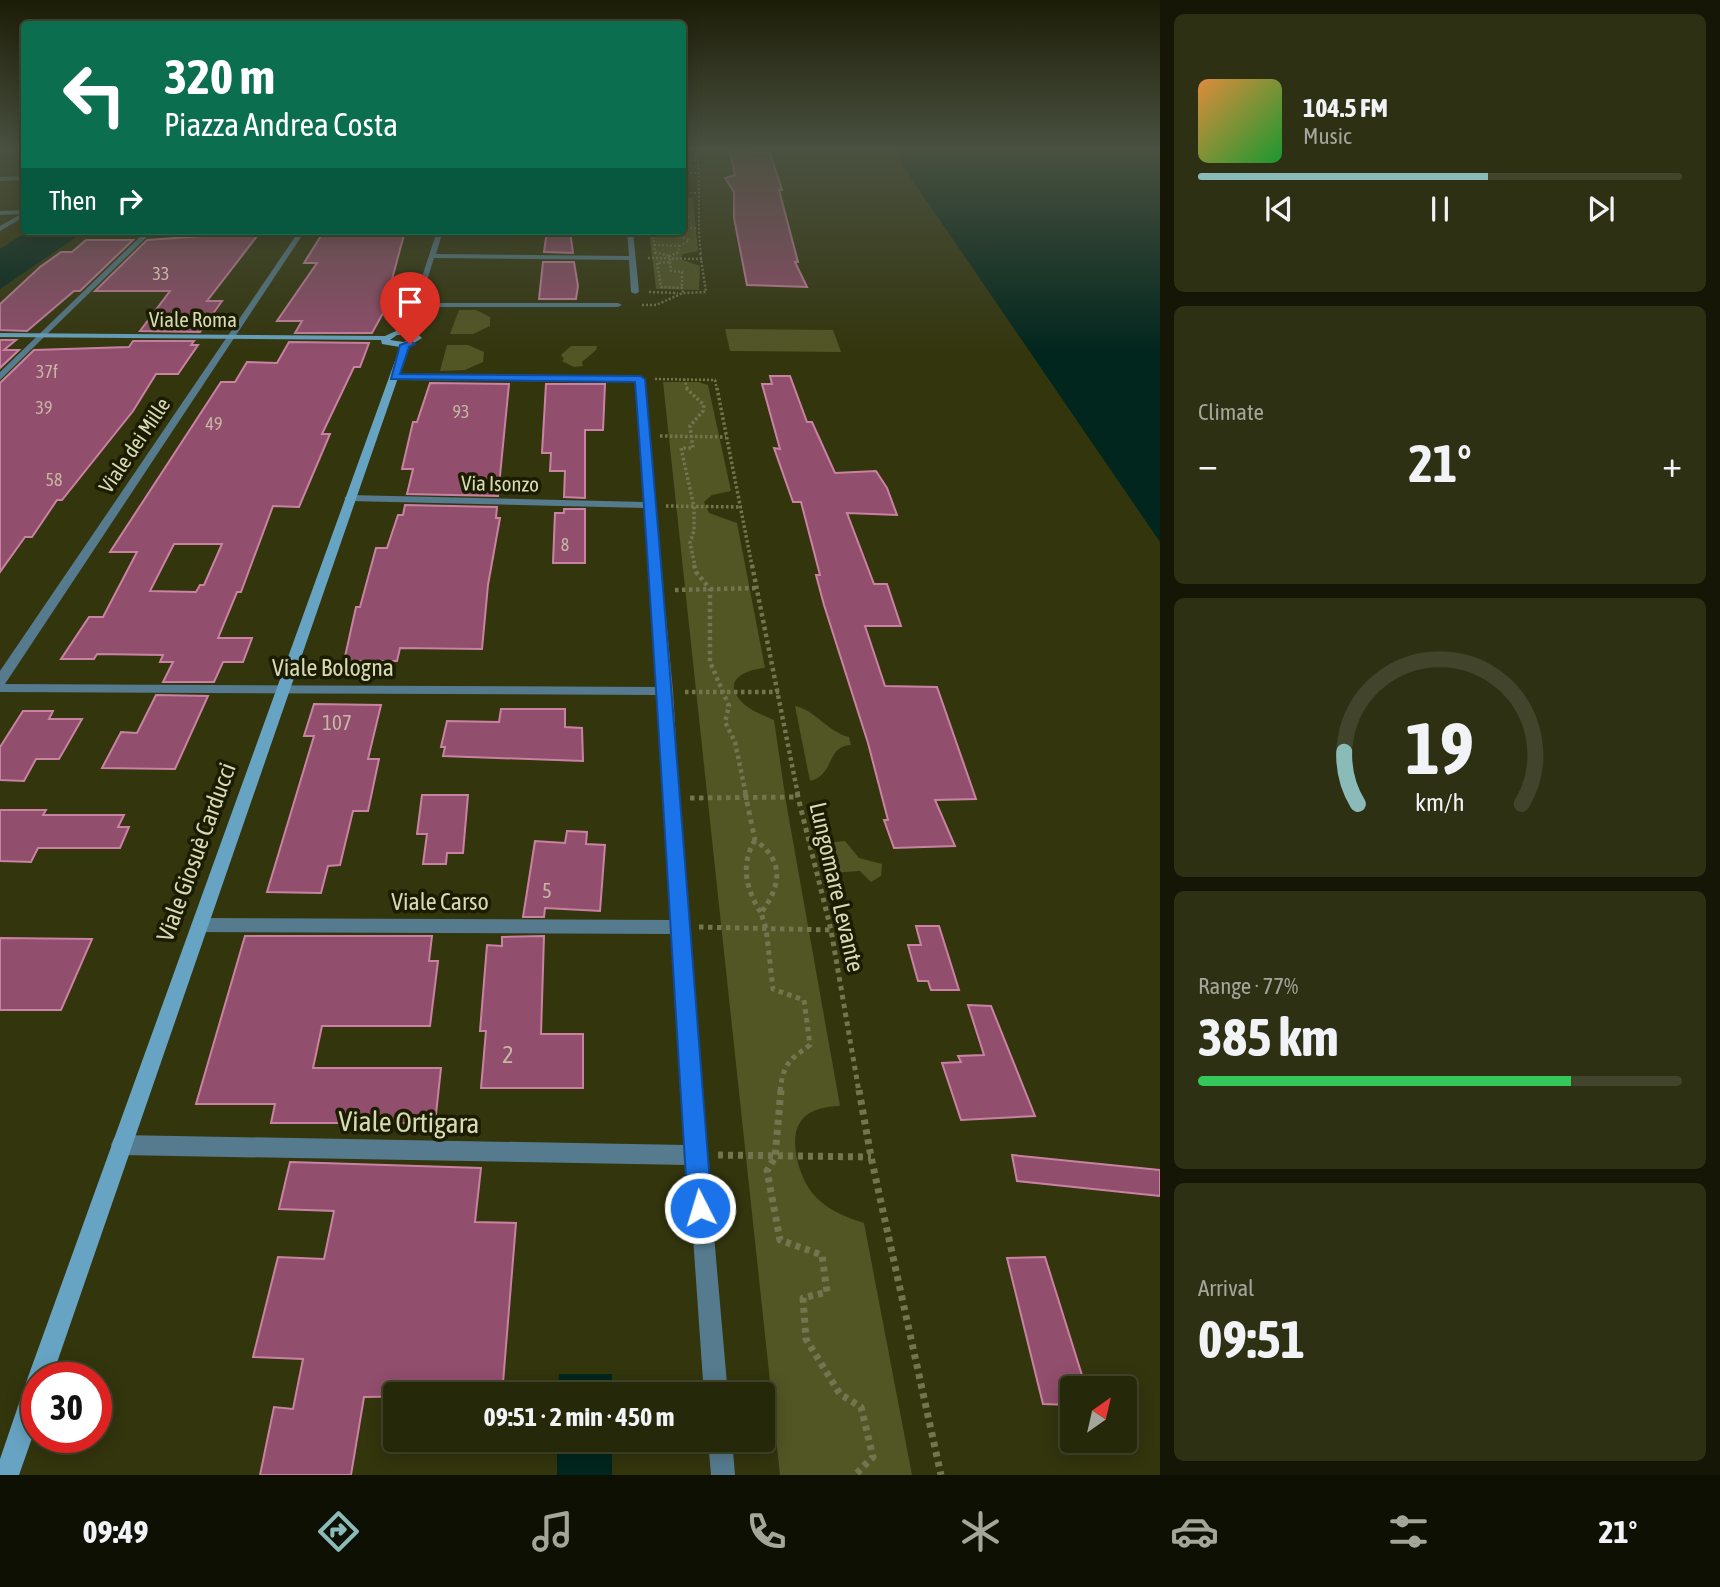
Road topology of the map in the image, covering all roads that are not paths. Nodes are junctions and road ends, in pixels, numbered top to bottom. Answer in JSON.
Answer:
{"nodes":[{"id":1,"x":19,"y":217,"type":"edge"},
{"id":2,"x":0,"y":229,"type":"edge"},
{"id":3,"x":146,"y":235,"type":"edge"},
{"id":4,"x":299,"y":235,"type":"edge"},
{"id":5,"x":439,"y":235,"type":"edge"},
{"id":6,"x":631,"y":235,"type":"edge"},
{"id":7,"x":433,"y":256,"type":"junction"},
{"id":8,"x":633,"y":258,"type":"junction"},
{"id":9,"x":635,"y":292,"type":"road end"},
{"id":10,"x":416,"y":305,"type":"junction"},
{"id":11,"x":618,"y":305,"type":"road end"},
{"id":12,"x":0,"y":335,"type":"edge"},
{"id":13,"x":45,"y":335,"type":"junction"},
{"id":14,"x":229,"y":336,"type":"junction"},
{"id":15,"x":405,"y":339,"type":"junction"},
{"id":16,"x":0,"y":377,"type":"edge"},
{"id":17,"x":395,"y":377,"type":"junction"},
{"id":18,"x":349,"y":499,"type":"junction"},
{"id":19,"x":651,"y":505,"type":"junction"},
{"id":20,"x":0,"y":681,"type":"edge"},
{"id":21,"x":0,"y":688,"type":"edge"},
{"id":22,"x":284,"y":689,"type":"junction"},
{"id":23,"x":666,"y":691,"type":"junction"},
{"id":24,"x":200,"y":925,"type":"junction"},
{"id":25,"x":679,"y":927,"type":"junction"},
{"id":26,"x":121,"y":1144,"type":"junction"},
{"id":27,"x":696,"y":1155,"type":"junction"},
{"id":28,"x":45,"y":1362,"type":"edge"},
{"id":29,"x":715,"y":1382,"type":"edge"},
{"id":30,"x":21,"y":1434,"type":"edge"},
{"id":31,"x":721,"y":1452,"type":"edge"},
{"id":32,"x":7,"y":1475,"type":"edge"},
{"id":33,"x":723,"y":1475,"type":"edge"}],
"edges":[{"from":1,"to":2,"type":"street"},
{"from":3,"to":13,"type":"street"},
{"from":4,"to":14,"type":"street","name":"Viale dei Mille"},
{"from":5,"to":7,"type":"street","name":"Viale Giosuè Carducci"},
{"from":6,"to":8,"type":"street"},
{"from":7,"to":8,"type":"street"},
{"from":7,"to":10,"type":"street","name":"Viale Giosuè Carducci"},
{"from":8,"to":9,"type":"street"},
{"from":10,"to":11,"type":"street"},
{"from":10,"to":15,"type":"street","name":"Viale Giosuè Carducci"},
{"from":12,"to":13,"type":"street","name":"Viale Roma"},
{"from":13,"to":14,"type":"street","name":"Viale Roma"},
{"from":13,"to":16,"type":"street"},
{"from":14,"to":15,"type":"street","name":"Viale Roma"},
{"from":14,"to":20,"type":"street","name":"Viale dei Mille"},
{"from":15,"to":17,"type":"street","name":"Viale Giosuè Carducci"},
{"from":17,"to":18,"type":"street","name":"Viale Giosuè Carducci"},
{"from":17,"to":19,"type":"street"},
{"from":18,"to":19,"type":"street","name":"Via Isonzo"},
{"from":18,"to":22,"type":"street","name":"Viale Giosuè Carducci"},
{"from":19,"to":23,"type":"street"},
{"from":21,"to":22,"type":"street","name":"Viale Bologna"},
{"from":22,"to":23,"type":"street","name":"Viale Bologna"},
{"from":22,"to":24,"type":"street","name":"Viale Giosuè Carducci"},
{"from":23,"to":25,"type":"street"},
{"from":24,"to":25,"type":"street","name":"Viale Carso"},
{"from":24,"to":26,"type":"street","name":"Viale Giosuè Carducci"},
{"from":25,"to":27,"type":"street"},
{"from":26,"to":27,"type":"street","name":"Viale Ortigara"},
{"from":26,"to":28,"type":"street","name":"Viale Giosuè Carducci"},
{"from":27,"to":29,"type":"street"},
{"from":30,"to":32,"type":"street"},
{"from":31,"to":33,"type":"street"}]}
